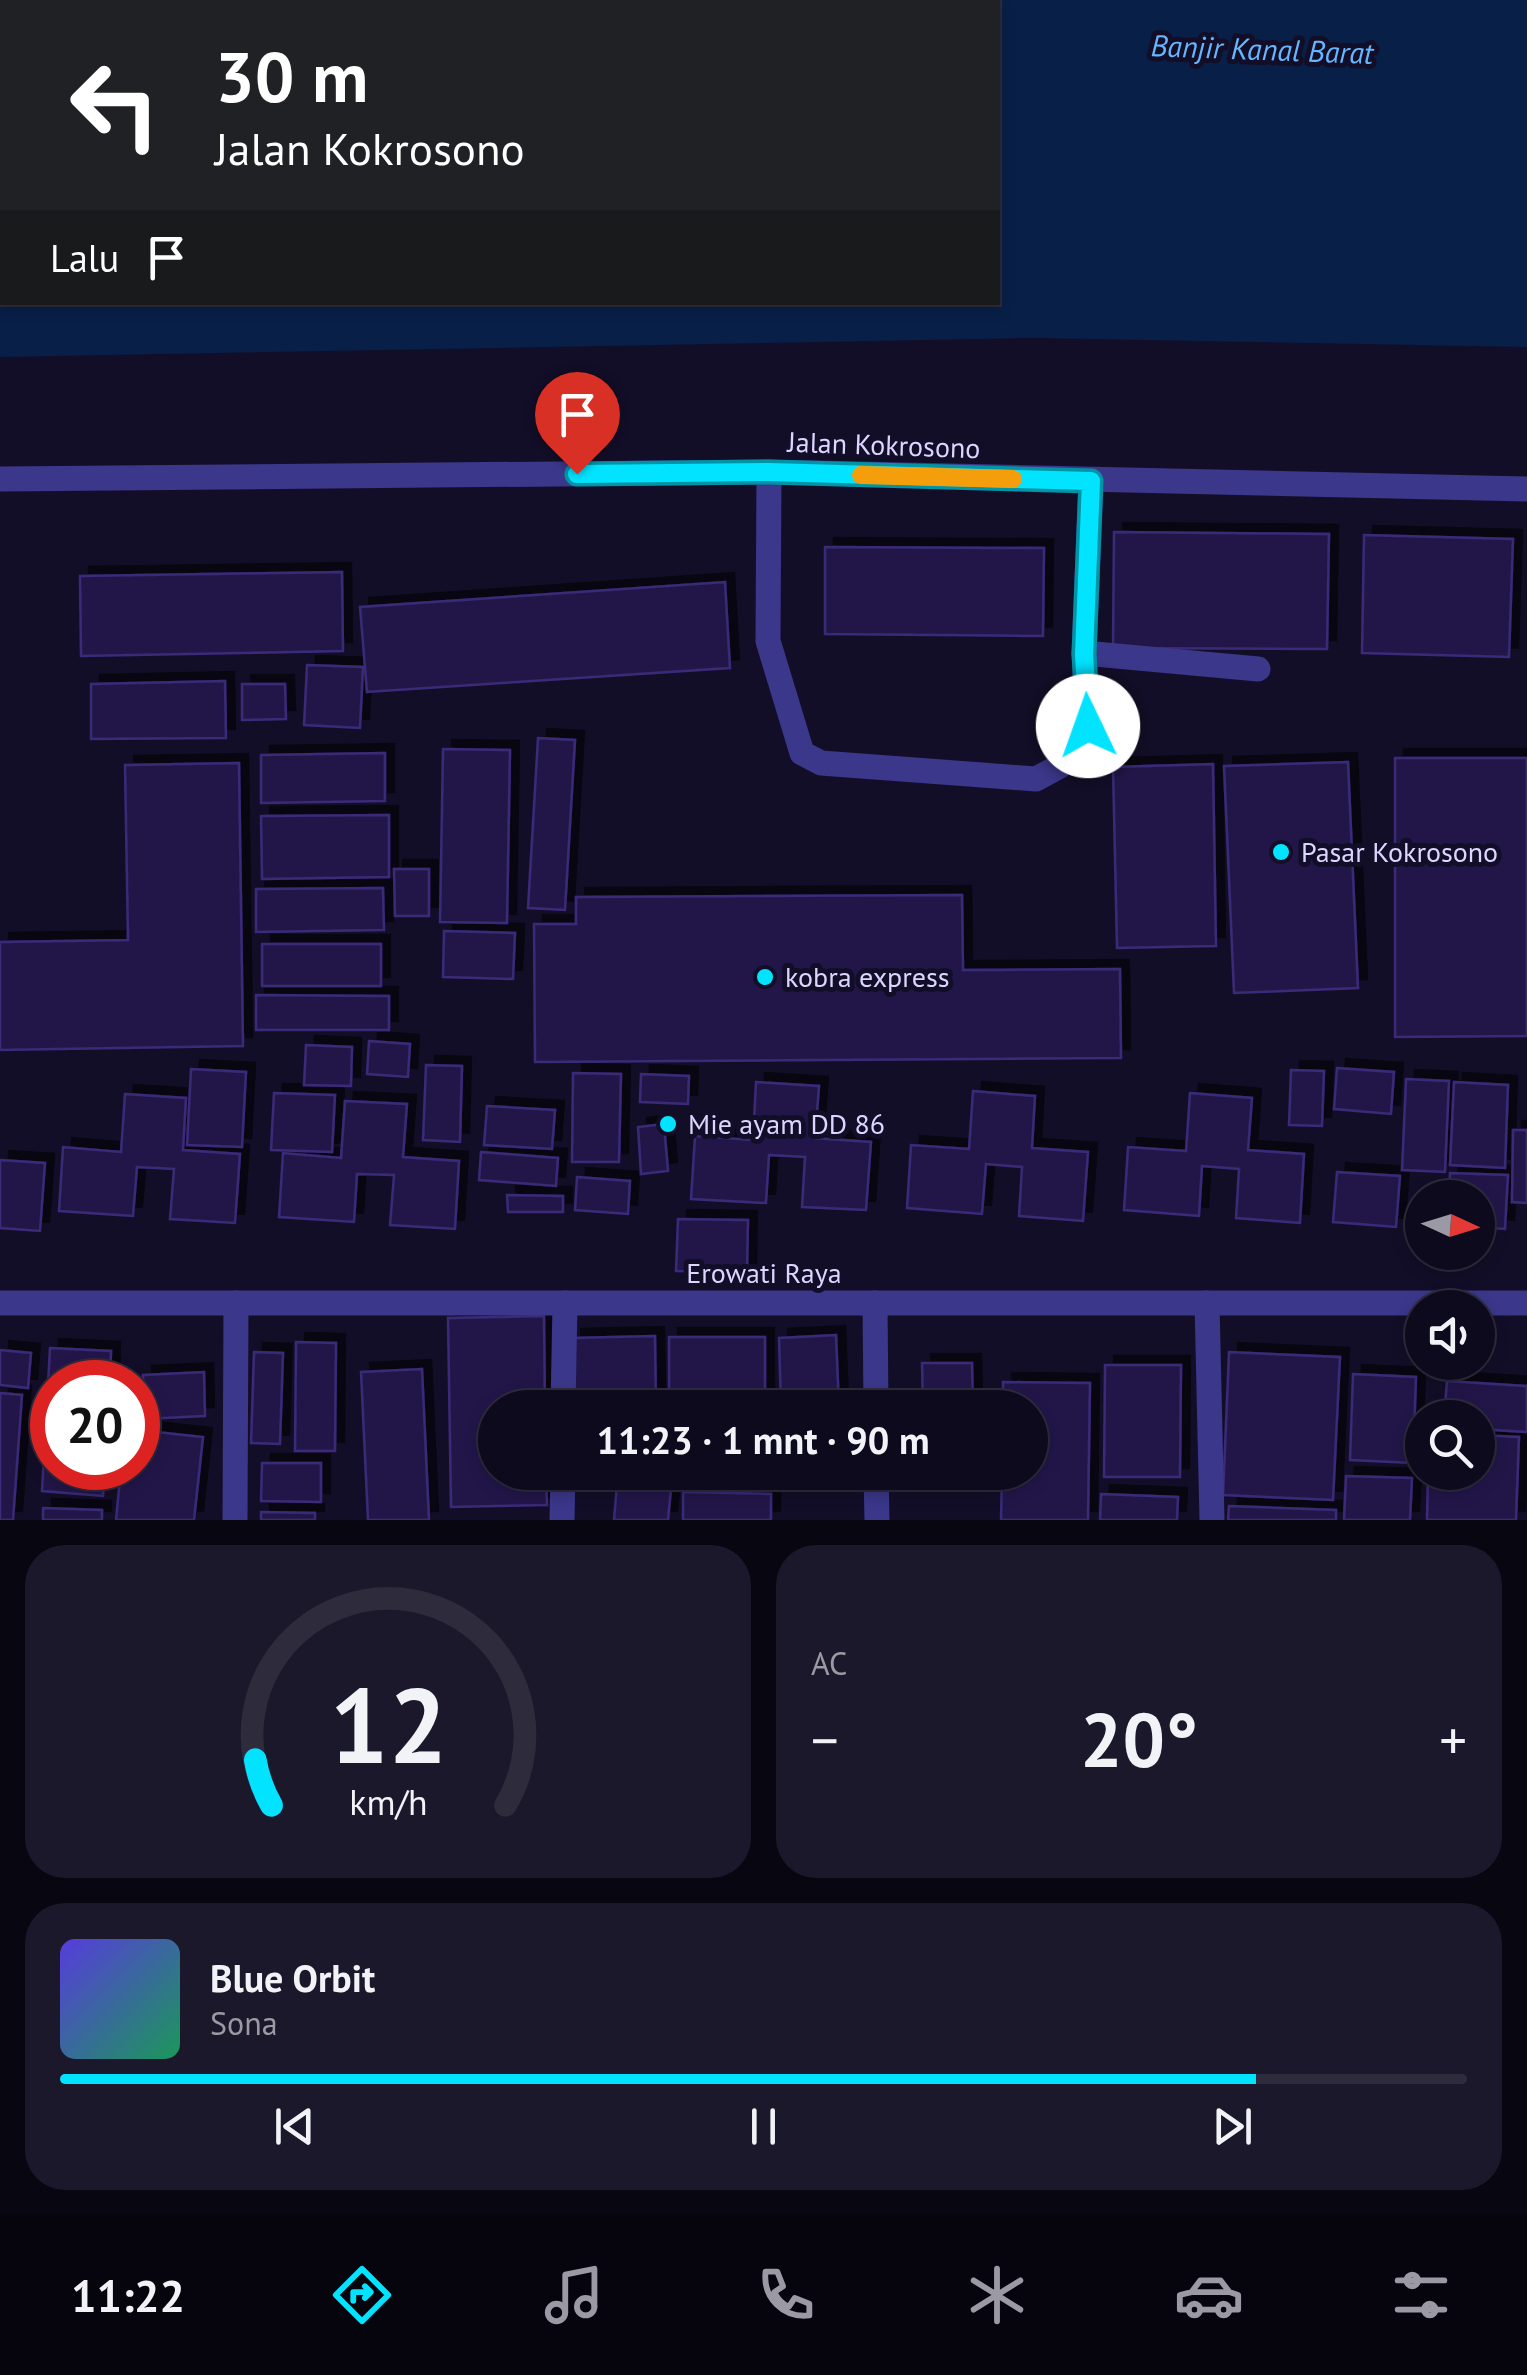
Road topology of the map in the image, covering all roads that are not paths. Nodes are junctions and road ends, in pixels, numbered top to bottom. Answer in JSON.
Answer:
{"nodes":[{"id":1,"x":769,"y":472,"type":"junction"},
{"id":2,"x":0,"y":479,"type":"edge"},
{"id":3,"x":1091,"y":481,"type":"junction"},
{"id":4,"x":1527,"y":489,"type":"edge"},
{"id":5,"x":1084,"y":654,"type":"junction"},
{"id":6,"x":1258,"y":669,"type":"dead end"},
{"id":7,"x":0,"y":1303,"type":"edge"},
{"id":8,"x":236,"y":1303,"type":"junction"},
{"id":9,"x":564,"y":1303,"type":"junction"},
{"id":10,"x":1208,"y":1303,"type":"junction"},
{"id":11,"x":1527,"y":1303,"type":"edge"},
{"id":12,"x":875,"y":1304,"type":"junction"},
{"id":13,"x":564,"y":1390,"type":"edge"},
{"id":14,"x":876,"y":1390,"type":"edge"},
{"id":15,"x":563,"y":1490,"type":"edge"},
{"id":16,"x":876,"y":1490,"type":"edge"},
{"id":17,"x":234,"y":1520,"type":"edge"},
{"id":18,"x":562,"y":1520,"type":"edge"},
{"id":19,"x":876,"y":1520,"type":"edge"},
{"id":20,"x":1212,"y":1520,"type":"edge"}],
"edges":[{"from":1,"to":2,"type":"street","name":"Jalan Kokrosono"},
{"from":1,"to":3,"type":"street","name":"Jalan Kokrosono"},
{"from":1,"to":5,"type":"street"},
{"from":3,"to":4,"type":"street","name":"Jalan Kokrosono"},
{"from":3,"to":5,"type":"street"},
{"from":5,"to":6,"type":"street"},
{"from":7,"to":8,"type":"street","name":"Erowati Raya"},
{"from":8,"to":9,"type":"street","name":"Erowati Raya"},
{"from":8,"to":17,"type":"street"},
{"from":9,"to":12,"type":"street","name":"Erowati Raya"},
{"from":9,"to":13,"type":"street"},
{"from":10,"to":11,"type":"street","name":"Erowati Raya"},
{"from":10,"to":12,"type":"street","name":"Erowati Raya"},
{"from":10,"to":20,"type":"street"},
{"from":12,"to":14,"type":"street"},
{"from":15,"to":18,"type":"street"},
{"from":16,"to":19,"type":"street"}]}
